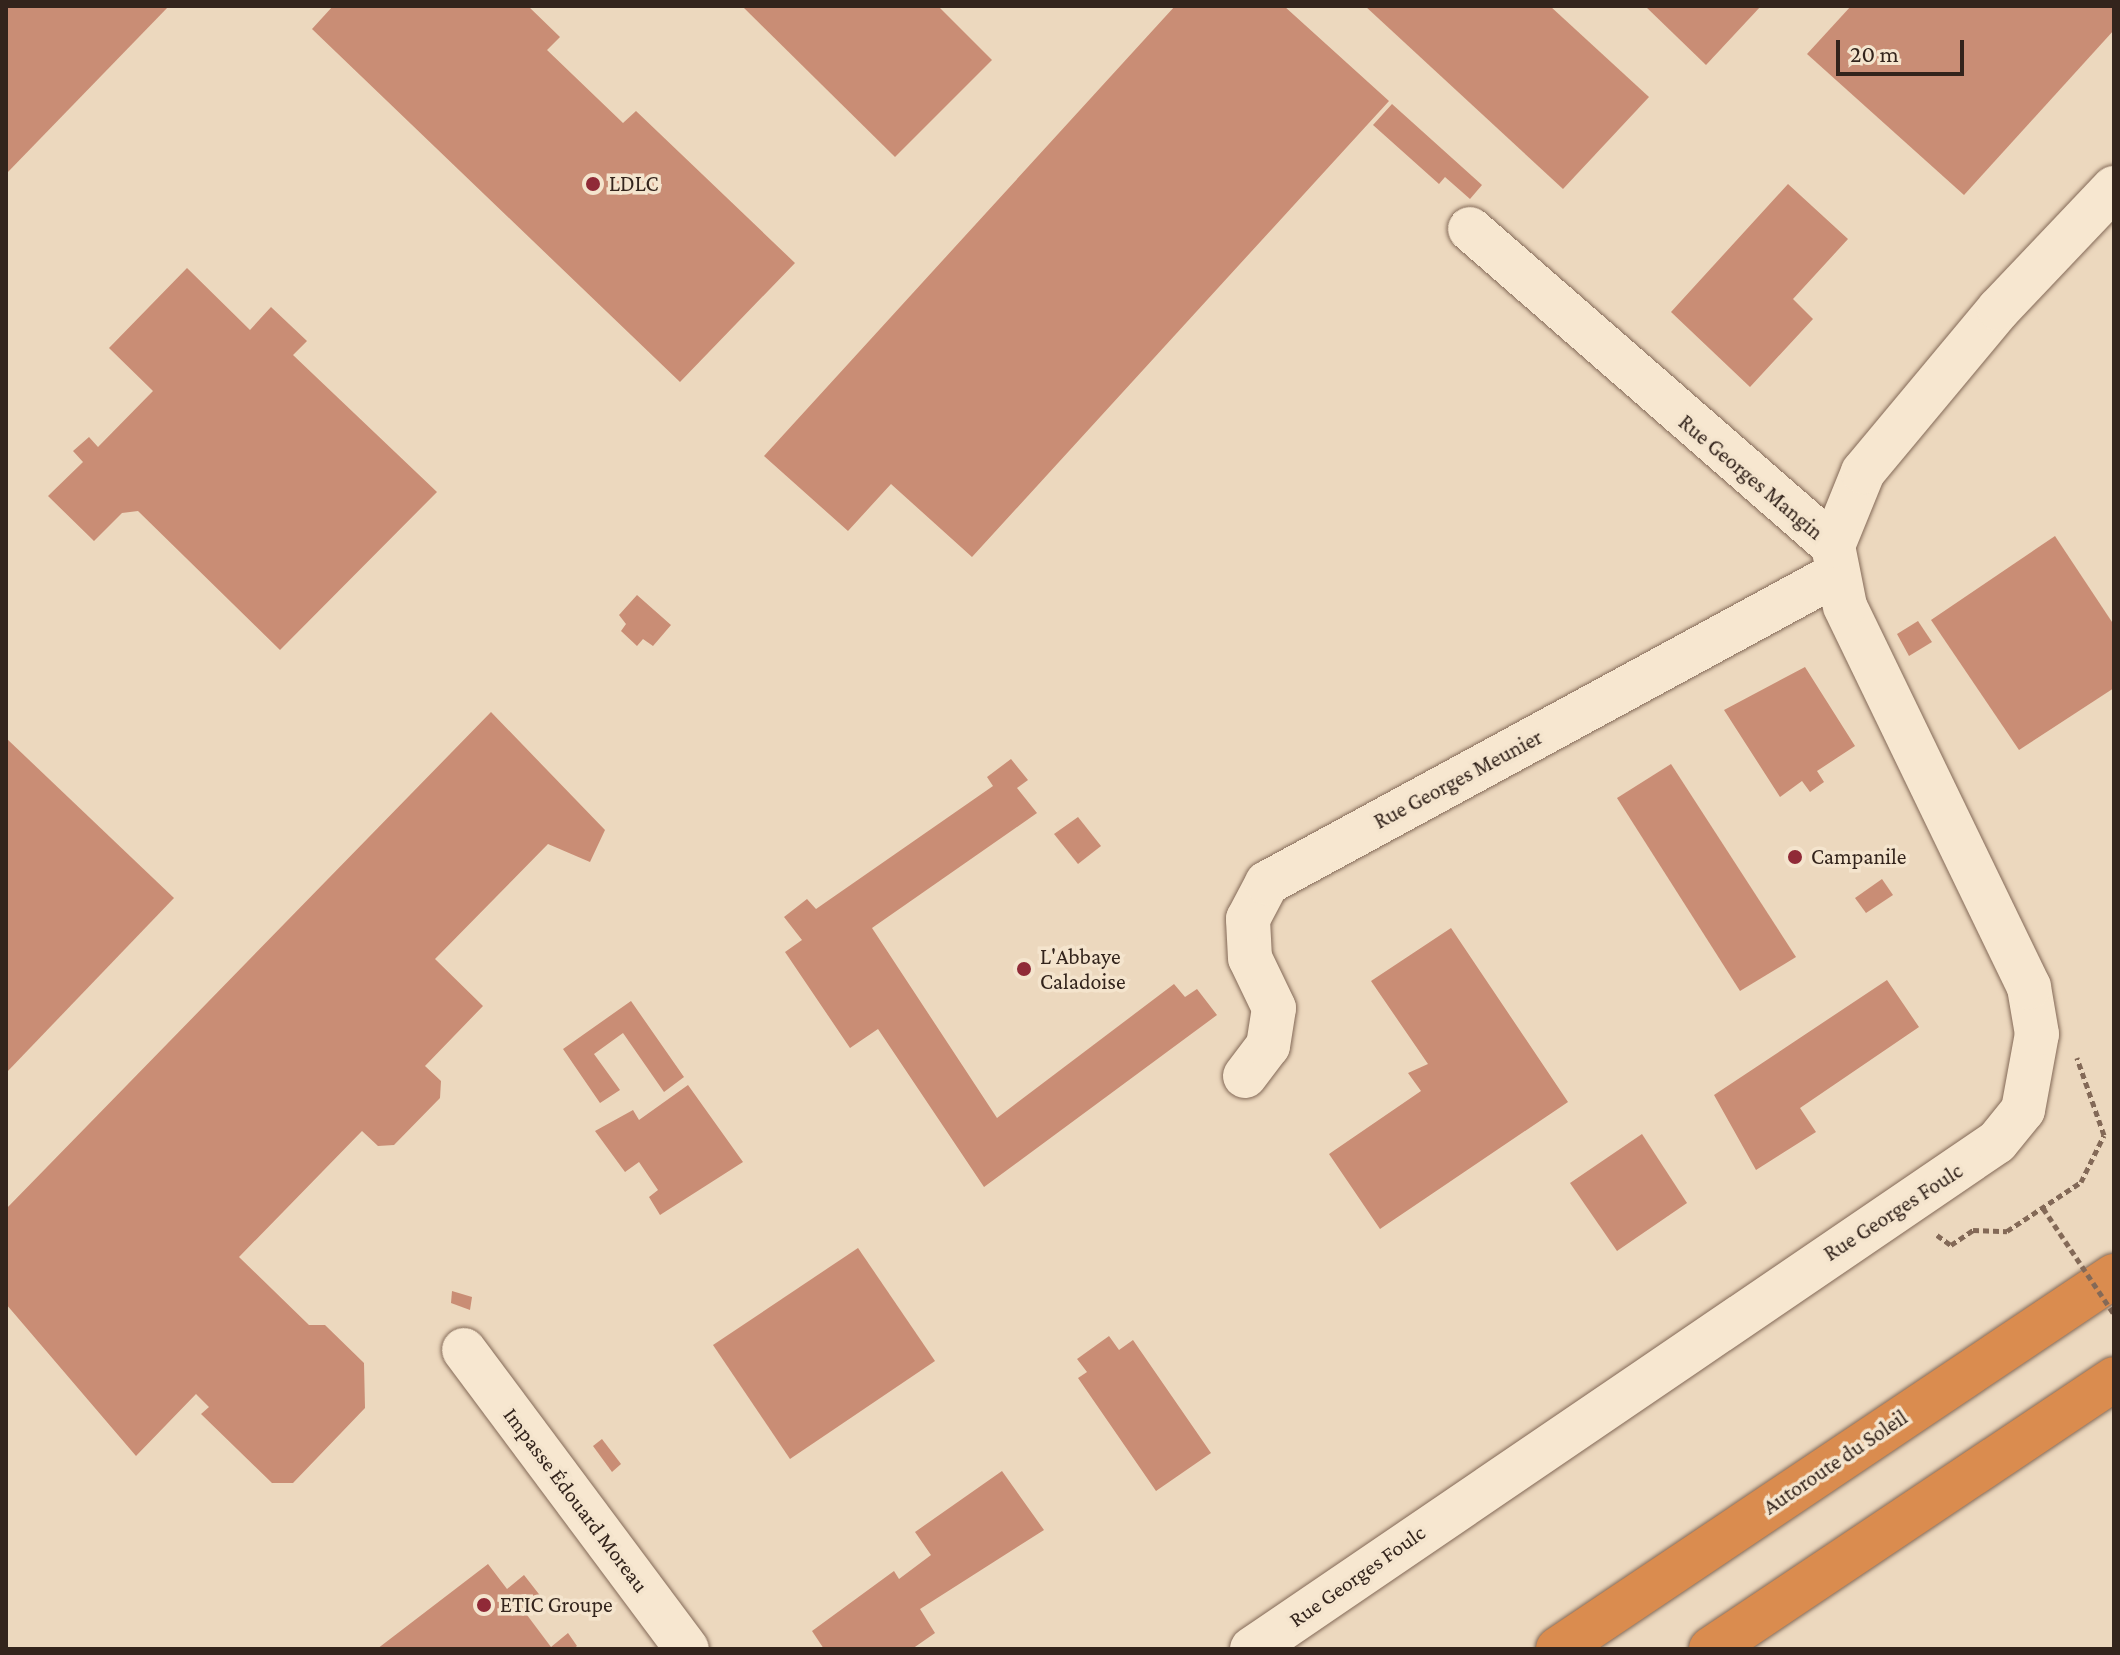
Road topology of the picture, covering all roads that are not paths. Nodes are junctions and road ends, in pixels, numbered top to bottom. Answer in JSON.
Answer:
{"nodes":[{"id":1,"x":2114,"y":188,"type":"edge"},
{"id":2,"x":1470,"y":229,"type":"dead end"},
{"id":3,"x":1834,"y":560,"type":"junction"},
{"id":4,"x":1245,"y":1076,"type":"dead end"},
{"id":5,"x":2114,"y":1276,"type":"edge"},
{"id":6,"x":464,"y":1350,"type":"dead end"},
{"id":7,"x":2114,"y":1379,"type":"edge"},
{"id":8,"x":687,"y":1649,"type":"edge"},
{"id":9,"x":1252,"y":1649,"type":"edge"},
{"id":10,"x":1558,"y":1649,"type":"edge"},
{"id":11,"x":1711,"y":1649,"type":"edge"}],
"edges":[{"from":1,"to":3,"type":"street","name":"Rue Georges Mangin"},
{"from":2,"to":3,"type":"street","name":"Rue Georges Mangin"},
{"from":3,"to":4,"type":"street","name":"Rue Georges Meunier"},
{"from":3,"to":9,"type":"street","name":"Rue Georges Foulc"},
{"from":5,"to":10,"type":"highway","name":"Autoroute du Soleil"},
{"from":6,"to":8,"type":"street","name":"Impasse Édouard Moreau"},
{"from":7,"to":11,"type":"highway"}]}
